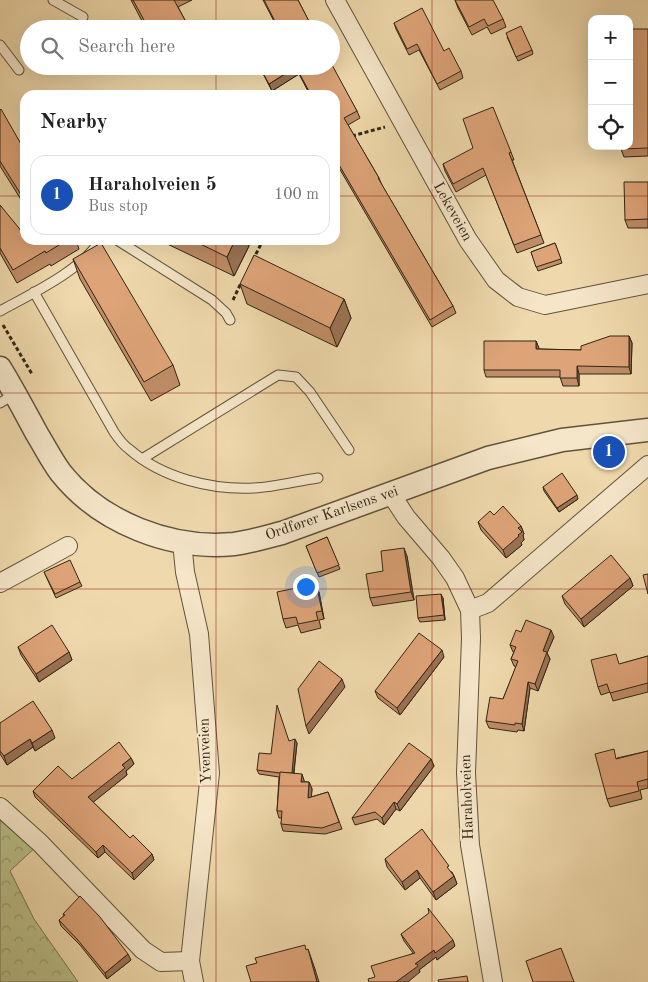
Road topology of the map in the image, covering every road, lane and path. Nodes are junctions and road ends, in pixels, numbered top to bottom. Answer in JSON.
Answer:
{"nodes":[{"id":1,"x":53,"y":0,"type":"edge"},
{"id":2,"x":335,"y":0,"type":"edge"},
{"id":3,"x":83,"y":16,"type":"dead end"},
{"id":4,"x":0,"y":45,"type":"edge"},
{"id":5,"x":19,"y":70,"type":"dead end"},
{"id":6,"x":400,"y":118,"type":"junction"},
{"id":7,"x":344,"y":139,"type":"edge"},
{"id":8,"x":97,"y":245,"type":"edge"},
{"id":9,"x":125,"y":245,"type":"edge"},
{"id":10,"x":260,"y":245,"type":"edge"},
{"id":11,"x":250,"y":264,"type":"edge"},
{"id":12,"x":242,"y":281,"type":"edge"},
{"id":13,"x":648,"y":284,"type":"edge"},
{"id":14,"x":34,"y":292,"type":"junction"},
{"id":15,"x":0,"y":311,"type":"edge"},
{"id":16,"x":228,"y":316,"type":"joint"},
{"id":17,"x":0,"y":321,"type":"edge"},
{"id":18,"x":0,"y":368,"type":"edge"},
{"id":19,"x":36,"y":382,"type":"dead end"},
{"id":20,"x":8,"y":398,"type":"edge"},
{"id":21,"x":648,"y":430,"type":"edge"},
{"id":22,"x":349,"y":450,"type":"dead end"},
{"id":23,"x":142,"y":459,"type":"junction"},
{"id":24,"x":648,"y":466,"type":"edge"},
{"id":25,"x":318,"y":478,"type":"dead end"},
{"id":26,"x":391,"y":494,"type":"junction"},
{"id":27,"x":182,"y":542,"type":"junction"},
{"id":28,"x":68,"y":546,"type":"dead end"},
{"id":29,"x":0,"y":583,"type":"edge"},
{"id":30,"x":470,"y":610,"type":"junction"},
{"id":31,"x":0,"y":807,"type":"edge"},
{"id":32,"x":190,"y":961,"type":"junction"},
{"id":33,"x":194,"y":982,"type":"edge"},
{"id":34,"x":493,"y":982,"type":"edge"}],
"edges":[{"from":1,"to":3,"type":"lane"},
{"from":2,"to":6,"type":"street","name":"Lekeveien"},
{"from":4,"to":5,"type":"lane"},
{"from":6,"to":7,"type":"path"},
{"from":6,"to":13,"type":"street","name":"Lekeveien"},
{"from":8,"to":14,"type":"lane"},
{"from":9,"to":16,"type":"lane"},
{"from":10,"to":11,"type":"path"},
{"from":12,"to":16,"type":"path"},
{"from":14,"to":15,"type":"lane"},
{"from":14,"to":23,"type":"lane"},
{"from":17,"to":19,"type":"path"},
{"from":18,"to":20,"type":"street","name":"Ordfører Karlsens vei"},
{"from":20,"to":27,"type":"street","name":"Ordfører Karlsens vei"},
{"from":21,"to":26,"type":"street","name":"Ordfører Karlsens vei"},
{"from":22,"to":23,"type":"lane"},
{"from":23,"to":25,"type":"lane"},
{"from":24,"to":30,"type":"street"},
{"from":26,"to":27,"type":"street","name":"Ordfører Karlsens vei"},
{"from":26,"to":30,"type":"street","name":"Haraholveien"},
{"from":27,"to":32,"type":"street","name":"Yvenveien"},
{"from":28,"to":29,"type":"street"},
{"from":30,"to":34,"type":"street","name":"Haraholveien"},
{"from":31,"to":32,"type":"street"},
{"from":32,"to":33,"type":"street","name":"Yvenveien"}]}
